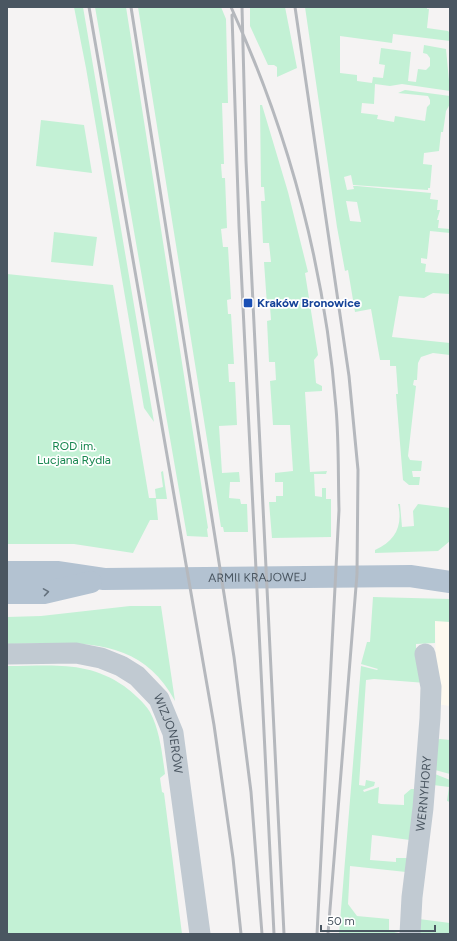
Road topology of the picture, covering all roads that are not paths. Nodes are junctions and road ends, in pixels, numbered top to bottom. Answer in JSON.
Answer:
{"nodes":[{"id":1,"x":450,"y":568,"type":"edge"},
{"id":2,"x":7,"y":572,"type":"edge"},
{"id":3,"x":410,"y":576,"type":"junction"},
{"id":4,"x":104,"y":578,"type":"junction"},
{"id":5,"x":450,"y":582,"type":"edge"},
{"id":6,"x":7,"y":593,"type":"edge"},
{"id":7,"x":7,"y":654,"type":"edge"},
{"id":8,"x":425,"y":654,"type":"dead end"},
{"id":9,"x":200,"y":934,"type":"edge"},
{"id":10,"x":410,"y":934,"type":"edge"}],
"edges":[{"from":1,"to":3,"type":"main road","name":"ARMII KRAJOWEJ"},
{"from":2,"to":4,"type":"main road","name":"ARMII KRAJOWEJ"},
{"from":3,"to":4,"type":"main road","name":"ARMII KRAJOWEJ"},
{"from":3,"to":5,"type":"main road","name":"ARMII KRAJOWEJ"},
{"from":6,"to":4,"type":"main road","name":"ARMII KRAJOWEJ","one_way":true},
{"from":7,"to":9,"type":"street","name":"WIZJONERÓW"},
{"from":8,"to":10,"type":"street","name":"WERNYHORY"}]}
